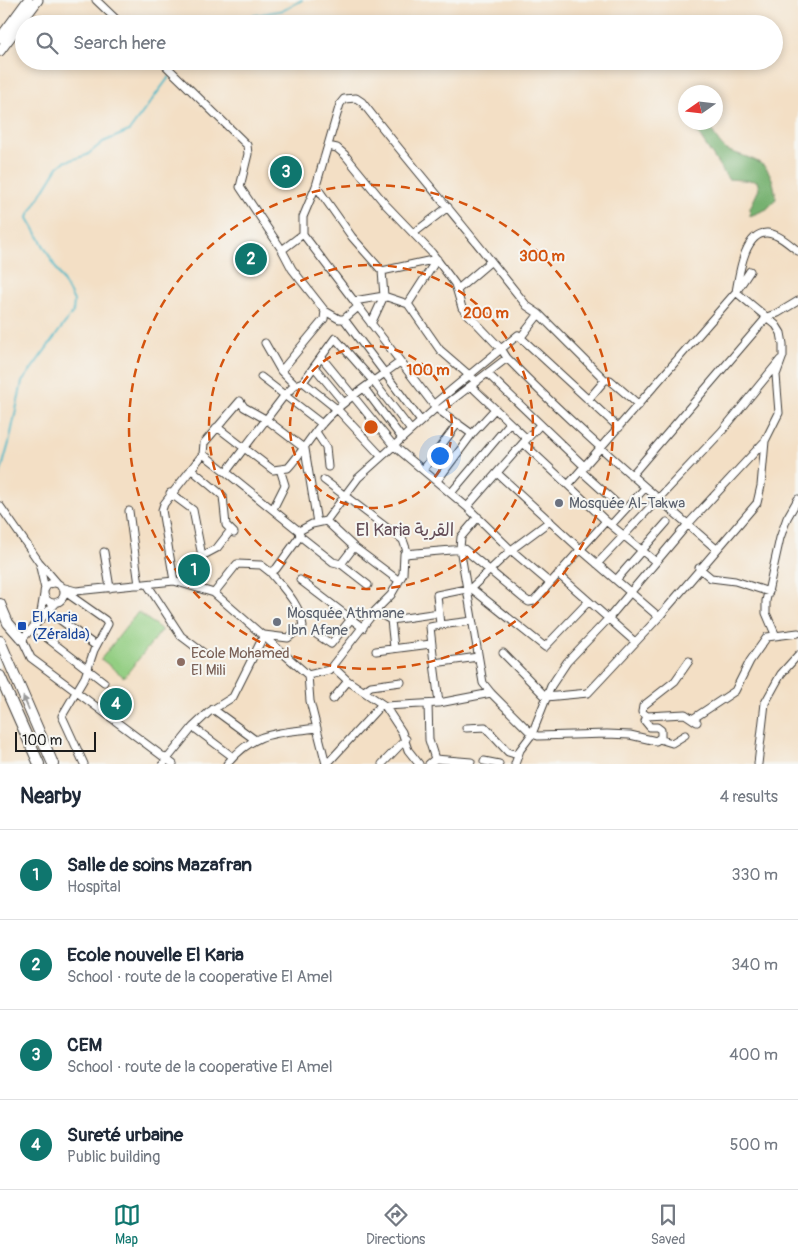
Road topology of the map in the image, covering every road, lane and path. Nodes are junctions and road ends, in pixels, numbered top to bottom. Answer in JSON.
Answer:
{"nodes":[{"id":1,"x":28,"y":0,"type":"edge"},
{"id":2,"x":38,"y":0,"type":"edge"},
{"id":3,"x":96,"y":0,"type":"edge"},
{"id":4,"x":17,"y":15,"type":"edge"},
{"id":5,"x":27,"y":15,"type":"edge"},
{"id":6,"x":112,"y":15,"type":"edge"},
{"id":7,"x":15,"y":18,"type":"edge"},
{"id":8,"x":15,"y":31,"type":"edge"},
{"id":9,"x":0,"y":38,"type":"edge"},
{"id":10,"x":0,"y":51,"type":"edge"},
{"id":11,"x":170,"y":70,"type":"edge"},
{"id":12,"x":328,"y":146,"type":"junction"},
{"id":13,"x":316,"y":186,"type":"junction"},
{"id":14,"x":448,"y":207,"type":"junction"},
{"id":15,"x":414,"y":233,"type":"junction"},
{"id":16,"x":303,"y":234,"type":"junction"},
{"id":17,"x":282,"y":250,"type":"junction"},
{"id":18,"x":798,"y":251,"type":"edge"},
{"id":19,"x":437,"y":259,"type":"junction"},
{"id":20,"x":491,"y":261,"type":"junction"},
{"id":21,"x":382,"y":271,"type":"junction"},
{"id":22,"x":750,"y":271,"type":"dead end"},
{"id":23,"x":457,"y":290,"type":"junction"},
{"id":24,"x":736,"y":292,"type":"junction"},
{"id":25,"x":384,"y":296,"type":"junction"},
{"id":26,"x":798,"y":301,"type":"edge"},
{"id":27,"x":356,"y":304,"type":"junction"},
{"id":28,"x":408,"y":304,"type":"junction"},
{"id":29,"x":786,"y":309,"type":"junction"},
{"id":30,"x":798,"y":309,"type":"edge"},
{"id":31,"x":324,"y":311,"type":"junction"},
{"id":32,"x":539,"y":314,"type":"junction"},
{"id":33,"x":767,"y":318,"type":"junction"},
{"id":34,"x":344,"y":319,"type":"junction"},
{"id":35,"x":372,"y":324,"type":"junction"},
{"id":36,"x":521,"y":337,"type":"junction"},
{"id":37,"x":265,"y":343,"type":"dead end"},
{"id":38,"x":501,"y":350,"type":"junction"},
{"id":39,"x":783,"y":356,"type":"junction"},
{"id":40,"x":322,"y":358,"type":"junction"},
{"id":41,"x":507,"y":358,"type":"junction"},
{"id":42,"x":400,"y":362,"type":"junction"},
{"id":43,"x":315,"y":368,"type":"junction"},
{"id":44,"x":280,"y":371,"type":"junction"},
{"id":45,"x":385,"y":373,"type":"junction"},
{"id":46,"x":488,"y":374,"type":"junction"},
{"id":47,"x":470,"y":376,"type":"junction"},
{"id":48,"x":261,"y":377,"type":"dead end"},
{"id":49,"x":605,"y":380,"type":"junction"},
{"id":50,"x":373,"y":381,"type":"junction"},
{"id":51,"x":299,"y":384,"type":"junction"},
{"id":52,"x":474,"y":384,"type":"junction"},
{"id":53,"x":364,"y":388,"type":"junction"},
{"id":54,"x":284,"y":396,"type":"junction"},
{"id":55,"x":354,"y":396,"type":"junction"},
{"id":56,"x":588,"y":400,"type":"junction"},
{"id":57,"x":344,"y":403,"type":"junction"},
{"id":58,"x":639,"y":405,"type":"junction"},
{"id":59,"x":436,"y":408,"type":"junction"},
{"id":60,"x":495,"y":409,"type":"junction"},
{"id":61,"x":338,"y":410,"type":"junction"},
{"id":62,"x":266,"y":420,"type":"junction"},
{"id":63,"x":420,"y":420,"type":"junction"},
{"id":64,"x":458,"y":423,"type":"junction"},
{"id":65,"x":510,"y":423,"type":"junction"},
{"id":66,"x":322,"y":424,"type":"junction"},
{"id":67,"x":540,"y":425,"type":"junction"},
{"id":68,"x":217,"y":427,"type":"junction"},
{"id":69,"x":619,"y":428,"type":"junction"},
{"id":70,"x":410,"y":429,"type":"junction"},
{"id":71,"x":316,"y":432,"type":"junction"},
{"id":72,"x":472,"y":434,"type":"junction"},
{"id":73,"x":401,"y":437,"type":"junction"},
{"id":74,"x":525,"y":441,"type":"junction"},
{"id":75,"x":765,"y":441,"type":"junction"},
{"id":76,"x":393,"y":445,"type":"junction"},
{"id":77,"x":244,"y":448,"type":"junction"},
{"id":78,"x":305,"y":449,"type":"junction"},
{"id":79,"x":601,"y":450,"type":"junction"},
{"id":80,"x":203,"y":454,"type":"junction"},
{"id":81,"x":381,"y":456,"type":"junction"},
{"id":82,"x":328,"y":467,"type":"dead end"},
{"id":83,"x":288,"y":468,"type":"junction"},
{"id":84,"x":191,"y":469,"type":"junction"},
{"id":85,"x":583,"y":469,"type":"junction"},
{"id":86,"x":280,"y":470,"type":"junction"},
{"id":87,"x":423,"y":470,"type":"junction"},
{"id":88,"x":226,"y":472,"type":"junction"},
{"id":89,"x":498,"y":472,"type":"junction"},
{"id":90,"x":631,"y":476,"type":"junction"},
{"id":91,"x":284,"y":477,"type":"junction"},
{"id":92,"x":324,"y":480,"type":"dead end"},
{"id":93,"x":437,"y":481,"type":"junction"},
{"id":94,"x":568,"y":485,"type":"junction"},
{"id":95,"x":645,"y":488,"type":"junction"},
{"id":96,"x":170,"y":493,"type":"junction"},
{"id":97,"x":451,"y":493,"type":"junction"},
{"id":98,"x":345,"y":495,"type":"junction"},
{"id":99,"x":657,"y":498,"type":"junction"},
{"id":100,"x":798,"y":499,"type":"edge"},
{"id":101,"x":0,"y":506,"type":"edge"},
{"id":102,"x":467,"y":507,"type":"junction"},
{"id":103,"x":273,"y":510,"type":"junction"},
{"id":104,"x":624,"y":510,"type":"junction"},
{"id":105,"x":129,"y":511,"type":"dead end"},
{"id":106,"x":478,"y":518,"type":"junction"},
{"id":107,"x":326,"y":521,"type":"junction"},
{"id":108,"x":550,"y":521,"type":"junction"},
{"id":109,"x":667,"y":522,"type":"dead end"},
{"id":110,"x":317,"y":523,"type":"junction"},
{"id":111,"x":608,"y":523,"type":"junction"},
{"id":112,"x":688,"y":524,"type":"junction"},
{"id":113,"x":300,"y":534,"type":"junction"},
{"id":114,"x":623,"y":534,"type":"junction"},
{"id":115,"x":354,"y":547,"type":"junction"},
{"id":116,"x":460,"y":548,"type":"junction"},
{"id":117,"x":715,"y":548,"type":"junction"},
{"id":118,"x":580,"y":549,"type":"junction"},
{"id":119,"x":511,"y":550,"type":"junction"},
{"id":120,"x":641,"y":550,"type":"junction"},
{"id":121,"x":104,"y":552,"type":"dead end"},
{"id":122,"x":408,"y":554,"type":"junction"},
{"id":123,"x":39,"y":562,"type":"junction"},
{"id":124,"x":656,"y":562,"type":"junction"},
{"id":125,"x":341,"y":564,"type":"junction"},
{"id":126,"x":597,"y":564,"type":"junction"},
{"id":127,"x":699,"y":568,"type":"junction"},
{"id":128,"x":488,"y":570,"type":"junction"},
{"id":129,"x":270,"y":572,"type":"junction"},
{"id":130,"x":558,"y":574,"type":"junction"},
{"id":131,"x":300,"y":580,"type":"dead end"},
{"id":132,"x":398,"y":580,"type":"junction"},
{"id":133,"x":616,"y":580,"type":"junction"},
{"id":134,"x":174,"y":582,"type":"junction"},
{"id":135,"x":550,"y":583,"type":"junction"},
{"id":136,"x":147,"y":584,"type":"junction"},
{"id":137,"x":139,"y":585,"type":"junction"},
{"id":138,"x":368,"y":585,"type":"dead end"},
{"id":139,"x":60,"y":586,"type":"junction"},
{"id":140,"x":110,"y":588,"type":"junction"},
{"id":141,"x":469,"y":589,"type":"junction"},
{"id":142,"x":76,"y":591,"type":"junction"},
{"id":143,"x":44,"y":592,"type":"junction"},
{"id":144,"x":629,"y":592,"type":"junction"},
{"id":145,"x":769,"y":592,"type":"junction"},
{"id":146,"x":214,"y":593,"type":"junction"},
{"id":147,"x":63,"y":598,"type":"junction"},
{"id":148,"x":588,"y":602,"type":"junction"},
{"id":149,"x":0,"y":604,"type":"edge"},
{"id":150,"x":48,"y":611,"type":"junction"},
{"id":151,"x":375,"y":611,"type":"junction"},
{"id":152,"x":439,"y":613,"type":"junction"},
{"id":153,"x":658,"y":616,"type":"junction"},
{"id":154,"x":40,"y":618,"type":"junction"},
{"id":155,"x":350,"y":619,"type":"junction"},
{"id":156,"x":608,"y":619,"type":"junction"},
{"id":157,"x":392,"y":620,"type":"junction"},
{"id":158,"x":472,"y":621,"type":"junction"},
{"id":159,"x":440,"y":625,"type":"junction"},
{"id":160,"x":34,"y":628,"type":"junction"},
{"id":161,"x":362,"y":628,"type":"junction"},
{"id":162,"x":798,"y":633,"type":"edge"},
{"id":163,"x":316,"y":634,"type":"dead end"},
{"id":164,"x":776,"y":634,"type":"junction"},
{"id":165,"x":264,"y":635,"type":"junction"},
{"id":166,"x":22,"y":639,"type":"junction"},
{"id":167,"x":0,"y":641,"type":"edge"},
{"id":168,"x":635,"y":642,"type":"junction"},
{"id":169,"x":431,"y":644,"type":"junction"},
{"id":170,"x":96,"y":646,"type":"junction"},
{"id":171,"x":394,"y":648,"type":"junction"},
{"id":172,"x":376,"y":651,"type":"dead end"},
{"id":173,"x":503,"y":652,"type":"dead end"},
{"id":174,"x":205,"y":654,"type":"dead end"},
{"id":175,"x":798,"y":655,"type":"edge"},
{"id":176,"x":478,"y":657,"type":"junction"},
{"id":177,"x":688,"y":661,"type":"dead end"},
{"id":178,"x":434,"y":663,"type":"junction"},
{"id":179,"x":332,"y":666,"type":"junction"},
{"id":180,"x":88,"y":670,"type":"junction"},
{"id":181,"x":308,"y":675,"type":"junction"},
{"id":182,"x":0,"y":676,"type":"edge"},
{"id":183,"x":348,"y":681,"type":"junction"},
{"id":184,"x":104,"y":682,"type":"dead end"},
{"id":185,"x":401,"y":682,"type":"dead end"},
{"id":186,"x":364,"y":691,"type":"junction"},
{"id":187,"x":76,"y":693,"type":"junction"},
{"id":188,"x":491,"y":694,"type":"junction"},
{"id":189,"x":546,"y":697,"type":"junction"},
{"id":190,"x":333,"y":699,"type":"dead end"},
{"id":191,"x":439,"y":703,"type":"junction"},
{"id":192,"x":428,"y":704,"type":"junction"},
{"id":193,"x":384,"y":705,"type":"junction"},
{"id":194,"x":213,"y":710,"type":"junction"},
{"id":195,"x":647,"y":716,"type":"junction"},
{"id":196,"x":193,"y":727,"type":"junction"},
{"id":197,"x":317,"y":728,"type":"junction"},
{"id":198,"x":466,"y":728,"type":"dead end"},
{"id":199,"x":532,"y":734,"type":"junction"},
{"id":200,"x":685,"y":735,"type":"dead end"},
{"id":201,"x":254,"y":739,"type":"junction"},
{"id":202,"x":406,"y":739,"type":"junction"},
{"id":203,"x":659,"y":739,"type":"junction"},
{"id":204,"x":518,"y":755,"type":"junction"},
{"id":205,"x":233,"y":757,"type":"junction"},
{"id":206,"x":165,"y":761,"type":"edge"},
{"id":207,"x":484,"y":761,"type":"dead end"},
{"id":208,"x":432,"y":762,"type":"edge"},
{"id":209,"x":471,"y":762,"type":"dead end"},
{"id":210,"x":39,"y":764,"type":"edge"},
{"id":211,"x":53,"y":764,"type":"edge"},
{"id":212,"x":84,"y":764,"type":"edge"},
{"id":213,"x":174,"y":764,"type":"edge"},
{"id":214,"x":227,"y":764,"type":"edge"},
{"id":215,"x":326,"y":764,"type":"edge"},
{"id":216,"x":382,"y":764,"type":"edge"},
{"id":217,"x":419,"y":764,"type":"edge"},
{"id":218,"x":499,"y":764,"type":"edge"},
{"id":219,"x":515,"y":764,"type":"edge"},
{"id":220,"x":758,"y":764,"type":"edge"}],
"edges":[{"from":1,"to":4,"type":"main road"},
{"from":2,"to":5,"type":"main road"},
{"from":3,"to":6,"type":"street"},
{"from":7,"to":9,"type":"main road"},
{"from":8,"to":10,"type":"main road"},
{"from":11,"to":17,"type":"street"},
{"from":12,"to":13,"type":"street"},
{"from":12,"to":14,"type":"street"},
{"from":12,"to":15,"type":"street"},
{"from":13,"to":16,"type":"street"},
{"from":13,"to":21,"type":"street"},
{"from":14,"to":15,"type":"street"},
{"from":14,"to":20,"type":"street"},
{"from":15,"to":19,"type":"street"},
{"from":16,"to":17,"type":"street"},
{"from":16,"to":27,"type":"street"},
{"from":17,"to":31,"type":"street"},
{"from":18,"to":24,"type":"street"},
{"from":19,"to":21,"type":"street"},
{"from":19,"to":23,"type":"street"},
{"from":19,"to":28,"type":"street"},
{"from":20,"to":23,"type":"street"},
{"from":20,"to":32,"type":"street"},
{"from":21,"to":25,"type":"street"},
{"from":22,"to":24,"type":"street"},
{"from":23,"to":38,"type":"street"},
{"from":24,"to":33,"type":"street"},
{"from":24,"to":58,"type":"street"},
{"from":25,"to":27,"type":"street"},
{"from":25,"to":28,"type":"street"},
{"from":25,"to":35,"type":"street"},
{"from":26,"to":29,"type":"street"},
{"from":27,"to":34,"type":"street"},
{"from":27,"to":35,"type":"street"},
{"from":28,"to":47,"type":"street"},
{"from":29,"to":30,"type":"street"},
{"from":29,"to":33,"type":"street"},
{"from":31,"to":34,"type":"street"},
{"from":31,"to":44,"type":"street"},
{"from":32,"to":36,"type":"street"},
{"from":32,"to":49,"type":"street"},
{"from":33,"to":39,"type":"street"},
{"from":33,"to":90,"type":"street"},
{"from":34,"to":45,"type":"street"},
{"from":35,"to":42,"type":"street"},
{"from":36,"to":38,"type":"street"},
{"from":36,"to":56,"type":"street"},
{"from":37,"to":44,"type":"street"},
{"from":38,"to":41,"type":"street"},
{"from":38,"to":47,"type":"street"},
{"from":39,"to":75,"type":"street"},
{"from":39,"to":99,"type":"street"},
{"from":40,"to":43,"type":"street"},
{"from":40,"to":50,"type":"street"},
{"from":40,"to":55,"type":"street"},
{"from":41,"to":46,"type":"street"},
{"from":41,"to":79,"type":"street"},
{"from":42,"to":45,"type":"street"},
{"from":42,"to":59,"type":"street"},
{"from":43,"to":51,"type":"street"},
{"from":43,"to":57,"type":"street"},
{"from":44,"to":51,"type":"street"},
{"from":45,"to":50,"type":"street"},
{"from":45,"to":63,"type":"street"},
{"from":46,"to":52,"type":"street"},
{"from":46,"to":67,"type":"street"},
{"from":47,"to":52,"type":"street"},
{"from":47,"to":59,"type":"street"},
{"from":48,"to":54,"type":"street"},
{"from":49,"to":56,"type":"street"},
{"from":49,"to":58,"type":"street"},
{"from":50,"to":53,"type":"street"},
{"from":50,"to":70,"type":"street"},
{"from":51,"to":54,"type":"street"},
{"from":51,"to":61,"type":"street"},
{"from":52,"to":59,"type":"street"},
{"from":52,"to":60,"type":"street"},
{"from":53,"to":55,"type":"street"},
{"from":53,"to":73,"type":"street"},
{"from":54,"to":62,"type":"street"},
{"from":54,"to":66,"type":"street"},
{"from":55,"to":57,"type":"street"},
{"from":55,"to":76,"type":"street"},
{"from":56,"to":69,"type":"street"},
{"from":57,"to":61,"type":"street"},
{"from":58,"to":69,"type":"street"},
{"from":59,"to":63,"type":"street"},
{"from":59,"to":64,"type":"street"},
{"from":60,"to":65,"type":"street"},
{"from":60,"to":72,"type":"street"},
{"from":61,"to":66,"type":"street"},
{"from":61,"to":81,"type":"street"},
{"from":62,"to":68,"type":"street"},
{"from":62,"to":77,"type":"street"},
{"from":62,"to":78,"type":"street"},
{"from":63,"to":70,"type":"street"},
{"from":64,"to":72,"type":"street"},
{"from":64,"to":87,"type":"street"},
{"from":65,"to":74,"type":"street"},
{"from":65,"to":97,"type":"street"},
{"from":66,"to":71,"type":"street"},
{"from":67,"to":74,"type":"street"},
{"from":67,"to":85,"type":"street"},
{"from":68,"to":77,"type":"street"},
{"from":68,"to":80,"type":"street"},
{"from":69,"to":79,"type":"street"},
{"from":70,"to":73,"type":"street"},
{"from":71,"to":78,"type":"street"},
{"from":71,"to":82,"type":"street"},
{"from":72,"to":93,"type":"street"},
{"from":73,"to":76,"type":"street"},
{"from":74,"to":89,"type":"street"},
{"from":74,"to":94,"type":"street"},
{"from":75,"to":112,"type":"street"},
{"from":75,"to":117,"type":"street"},
{"from":76,"to":81,"type":"street"},
{"from":76,"to":87,"type":"street"},
{"from":77,"to":86,"type":"street"},
{"from":77,"to":88,"type":"street"},
{"from":78,"to":83,"type":"street"},
{"from":78,"to":110,"type":"street"},
{"from":79,"to":85,"type":"street"},
{"from":79,"to":90,"type":"street"},
{"from":80,"to":84,"type":"street"},
{"from":80,"to":88,"type":"street"},
{"from":81,"to":98,"type":"street"},
{"from":83,"to":86,"type":"street"},
{"from":83,"to":91,"type":"street"},
{"from":84,"to":96,"type":"street"},
{"from":84,"to":96,"type":"street"},
{"from":85,"to":94,"type":"street"},
{"from":85,"to":104,"type":"street"},
{"from":86,"to":91,"type":"street"},
{"from":87,"to":93,"type":"street"},
{"from":88,"to":103,"type":"street"},
{"from":89,"to":102,"type":"street"},
{"from":89,"to":108,"type":"street"},
{"from":90,"to":95,"type":"street"},
{"from":91,"to":103,"type":"street"},
{"from":92,"to":98,"type":"street"},
{"from":93,"to":97,"type":"street"},
{"from":94,"to":111,"type":"street"},
{"from":95,"to":99,"type":"street"},
{"from":95,"to":104,"type":"street"},
{"from":96,"to":134,"type":"street"},
{"from":97,"to":102,"type":"street"},
{"from":98,"to":107,"type":"street"},
{"from":98,"to":122,"type":"street"},
{"from":99,"to":112,"type":"street"},
{"from":99,"to":114,"type":"street"},
{"from":100,"to":145,"type":"street"},
{"from":101,"to":123,"type":"street"},
{"from":102,"to":106,"type":"street"},
{"from":103,"to":113,"type":"street"},
{"from":104,"to":111,"type":"street"},
{"from":105,"to":137,"type":"street"},
{"from":106,"to":116,"type":"street"},
{"from":106,"to":119,"type":"street"},
{"from":107,"to":110,"type":"street"},
{"from":107,"to":115,"type":"street"},
{"from":108,"to":118,"type":"street"},
{"from":108,"to":119,"type":"street"},
{"from":109,"to":120,"type":"street"},
{"from":110,"to":113,"type":"street"},
{"from":111,"to":114,"type":"street"},
{"from":111,"to":118,"type":"street"},
{"from":112,"to":117,"type":"street"},
{"from":112,"to":124,"type":"street"},
{"from":113,"to":125,"type":"street"},
{"from":113,"to":129,"type":"street"},
{"from":114,"to":120,"type":"street"},
{"from":114,"to":126,"type":"street"},
{"from":115,"to":125,"type":"street"},
{"from":115,"to":132,"type":"street"},
{"from":116,"to":122,"type":"street"},
{"from":116,"to":128,"type":"street"},
{"from":116,"to":141,"type":"street"},
{"from":117,"to":127,"type":"street"},
{"from":118,"to":126,"type":"street"},
{"from":118,"to":130,"type":"street"},
{"from":119,"to":128,"type":"street"},
{"from":119,"to":135,"type":"street"},
{"from":120,"to":124,"type":"street"},
{"from":120,"to":133,"type":"street"},
{"from":121,"to":140,"type":"street"},
{"from":122,"to":132,"type":"street"},
{"from":123,"to":139,"type":"street"},
{"from":123,"to":143,"type":"street"},
{"from":124,"to":144,"type":"street"},
{"from":125,"to":138,"type":"street"},
{"from":126,"to":133,"type":"street"},
{"from":127,"to":145,"type":"street"},
{"from":127,"to":153,"type":"street"},
{"from":128,"to":135,"type":"street"},
{"from":128,"to":141,"type":"street"},
{"from":129,"to":146,"type":"street"},
{"from":129,"to":165,"type":"street"},
{"from":130,"to":135,"type":"street"},
{"from":130,"to":148,"type":"street"},
{"from":131,"to":155,"type":"street"},
{"from":132,"to":151,"type":"street"},
{"from":133,"to":144,"type":"street"},
{"from":134,"to":136,"type":"street"},
{"from":134,"to":146,"type":"street"},
{"from":136,"to":137,"type":"street"},
{"from":136,"to":174,"type":"street"},
{"from":137,"to":140,"type":"street"},
{"from":139,"to":142,"type":"street"},
{"from":139,"to":143,"type":"street"},
{"from":139,"to":147,"type":"street"},
{"from":140,"to":142,"type":"street"},
{"from":141,"to":148,"type":"street"},
{"from":141,"to":152,"type":"street"},
{"from":141,"to":158,"type":"street"},
{"from":142,"to":147,"type":"street"},
{"from":143,"to":147,"type":"street"},
{"from":143,"to":154,"type":"street"},
{"from":144,"to":153,"type":"street"},
{"from":144,"to":156,"type":"street"},
{"from":145,"to":164,"type":"street"},
{"from":146,"to":165,"type":"street"},
{"from":147,"to":150,"type":"street"},
{"from":147,"to":170,"type":"street"},
{"from":148,"to":156,"type":"street"},
{"from":149,"to":166,"type":"highway"},
{"from":150,"to":154,"type":"street"},
{"from":150,"to":170,"type":"street"},
{"from":151,"to":157,"type":"street"},
{"from":151,"to":161,"type":"street"},
{"from":152,"to":157,"type":"street"},
{"from":152,"to":159,"type":"street"},
{"from":153,"to":168,"type":"street"},
{"from":154,"to":160,"type":"street"},
{"from":155,"to":161,"type":"street"},
{"from":155,"to":163,"type":"street"},
{"from":156,"to":168,"type":"street"},
{"from":156,"to":189,"type":"street"},
{"from":157,"to":171,"type":"street"},
{"from":158,"to":159,"type":"street"},
{"from":158,"to":176,"type":"street"},
{"from":159,"to":169,"type":"street"},
{"from":160,"to":166,"type":"street"},
{"from":160,"to":180,"type":"street"},
{"from":161,"to":179,"type":"street"},
{"from":162,"to":164,"type":"street"},
{"from":164,"to":195,"type":"street"},
{"from":165,"to":181,"type":"street"},
{"from":165,"to":194,"type":"street"},
{"from":166,"to":187,"type":"street"},
{"from":211,"to":167,"type":"highway","one_way":true},
{"from":168,"to":189,"type":"street"},
{"from":169,"to":171,"type":"street"},
{"from":169,"to":178,"type":"street"},
{"from":170,"to":180,"type":"street"},
{"from":171,"to":172,"type":"street"},
{"from":173,"to":189,"type":"street"},
{"from":175,"to":220,"type":"street"},
{"from":176,"to":178,"type":"street"},
{"from":176,"to":188,"type":"street"},
{"from":177,"to":195,"type":"street"},
{"from":178,"to":191,"type":"street"},
{"from":179,"to":181,"type":"street"},
{"from":179,"to":183,"type":"street"},
{"from":180,"to":184,"type":"street"},
{"from":180,"to":187,"type":"street"},
{"from":181,"to":197,"type":"street"},
{"from":182,"to":210,"type":"highway"},
{"from":183,"to":186,"type":"street"},
{"from":183,"to":190,"type":"street"},
{"from":185,"to":186,"type":"street"},
{"from":186,"to":193,"type":"street"},
{"from":187,"to":206,"type":"street"},
{"from":187,"to":212,"type":"street"},
{"from":188,"to":191,"type":"street"},
{"from":188,"to":199,"type":"street"},
{"from":189,"to":199,"type":"street"},
{"from":191,"to":192,"type":"street"},
{"from":192,"to":193,"type":"street"},
{"from":192,"to":208,"type":"street"},
{"from":193,"to":202,"type":"street"},
{"from":193,"to":215,"type":"street"},
{"from":194,"to":196,"type":"street"},
{"from":194,"to":201,"type":"street"},
{"from":195,"to":203,"type":"street"},
{"from":196,"to":205,"type":"street"},
{"from":196,"to":206,"type":"street"},
{"from":197,"to":201,"type":"street"},
{"from":197,"to":215,"type":"street"},
{"from":198,"to":204,"type":"street"},
{"from":199,"to":203,"type":"street"},
{"from":199,"to":204,"type":"street"},
{"from":200,"to":203,"type":"street"},
{"from":201,"to":205,"type":"street"},
{"from":202,"to":216,"type":"street"},
{"from":202,"to":217,"type":"street"},
{"from":204,"to":219,"type":"street"},
{"from":205,"to":214,"type":"street"},
{"from":206,"to":213,"type":"street"},
{"from":207,"to":218,"type":"street"},
{"from":208,"to":209,"type":"street"}]}
